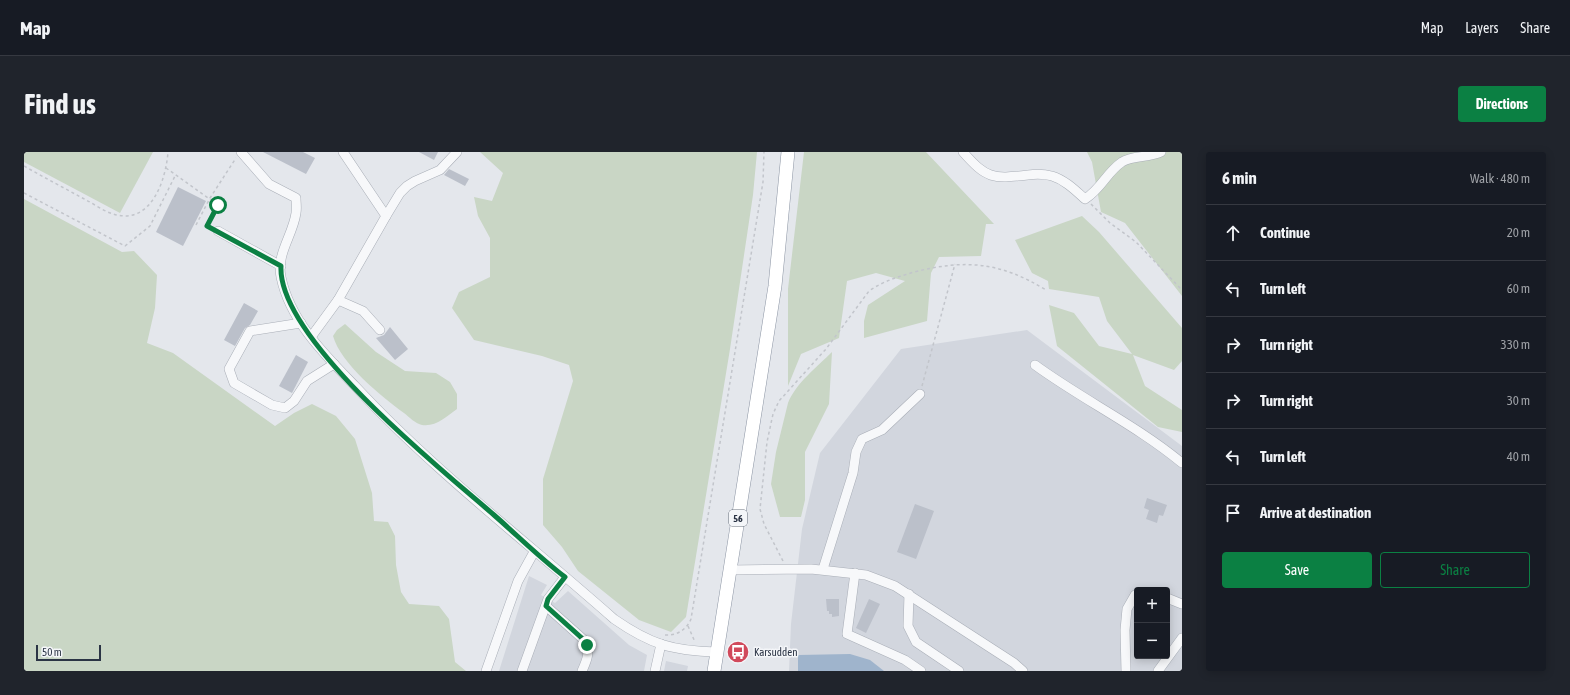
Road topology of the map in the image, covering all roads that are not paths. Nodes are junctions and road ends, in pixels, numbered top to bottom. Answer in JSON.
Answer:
{"nodes":[{"id":1,"x":241,"y":152,"type":"edge"},
{"id":2,"x":343,"y":152,"type":"edge"},
{"id":3,"x":456,"y":152,"type":"edge"},
{"id":4,"x":788,"y":152,"type":"edge"},
{"id":5,"x":962,"y":152,"type":"edge"},
{"id":6,"x":1161,"y":152,"type":"edge"},
{"id":7,"x":386,"y":216,"type":"junction"},
{"id":8,"x":218,"y":231,"type":"road end"},
{"id":9,"x":281,"y":266,"type":"junction"},
{"id":10,"x":338,"y":300,"type":"junction"},
{"id":11,"x":301,"y":323,"type":"junction"},
{"id":12,"x":380,"y":330,"type":"dead end"},
{"id":13,"x":311,"y":337,"type":"junction"},
{"id":14,"x":334,"y":364,"type":"junction"},
{"id":15,"x":1035,"y":365,"type":"dead end"},
{"id":16,"x":920,"y":394,"type":"road end"},
{"id":17,"x":1182,"y":463,"type":"edge"},
{"id":18,"x":534,"y":552,"type":"junction"},
{"id":19,"x":823,"y":569,"type":"junction"},
{"id":20,"x":730,"y":570,"type":"junction"},
{"id":21,"x":855,"y":573,"type":"junction"},
{"id":22,"x":565,"y":577,"type":"junction"},
{"id":23,"x":909,"y":594,"type":"junction"},
{"id":24,"x":1134,"y":598,"type":"edge"},
{"id":25,"x":1170,"y":599,"type":"edge"},
{"id":26,"x":1182,"y":604,"type":"edge"},
{"id":27,"x":546,"y":606,"type":"junction"},
{"id":28,"x":1182,"y":638,"type":"edge"},
{"id":29,"x":661,"y":644,"type":"junction"},
{"id":30,"x":717,"y":652,"type":"junction"},
{"id":31,"x":486,"y":671,"type":"edge"},
{"id":32,"x":522,"y":671,"type":"edge"},
{"id":33,"x":582,"y":671,"type":"edge"},
{"id":34,"x":655,"y":671,"type":"edge"},
{"id":35,"x":714,"y":671,"type":"edge"},
{"id":36,"x":921,"y":671,"type":"edge"},
{"id":37,"x":959,"y":671,"type":"edge"},
{"id":38,"x":1023,"y":671,"type":"edge"},
{"id":39,"x":1126,"y":671,"type":"edge"},
{"id":40,"x":1158,"y":671,"type":"edge"}],
"edges":[{"from":1,"to":9,"type":"street"},
{"from":2,"to":7,"type":"street"},
{"from":3,"to":7,"type":"street"},
{"from":4,"to":20,"type":"highway","number":"56"},
{"from":5,"to":6,"type":"street"},
{"from":7,"to":10,"type":"street"},
{"from":8,"to":9,"type":"street"},
{"from":9,"to":11,"type":"street"},
{"from":10,"to":12,"type":"street"},
{"from":10,"to":13,"type":"street"},
{"from":11,"to":13,"type":"street"},
{"from":11,"to":14,"type":"street"},
{"from":13,"to":14,"type":"street"},
{"from":14,"to":18,"type":"street"},
{"from":15,"to":17,"type":"street"},
{"from":16,"to":19,"type":"street"},
{"from":18,"to":22,"type":"street"},
{"from":18,"to":31,"type":"street"},
{"from":19,"to":20,"type":"street"},
{"from":19,"to":21,"type":"street"},
{"from":20,"to":30,"type":"highway","number":"56"},
{"from":21,"to":23,"type":"street"},
{"from":21,"to":36,"type":"street"},
{"from":22,"to":27,"type":"street"},
{"from":22,"to":29,"type":"street"},
{"from":23,"to":37,"type":"street"},
{"from":23,"to":38,"type":"street"},
{"from":24,"to":39,"type":"street"},
{"from":25,"to":26,"type":"street"},
{"from":27,"to":32,"type":"street"},
{"from":27,"to":33,"type":"street"},
{"from":28,"to":40,"type":"street"},
{"from":29,"to":30,"type":"street"},
{"from":29,"to":34,"type":"street"},
{"from":30,"to":35,"type":"highway","number":"56"}]}
